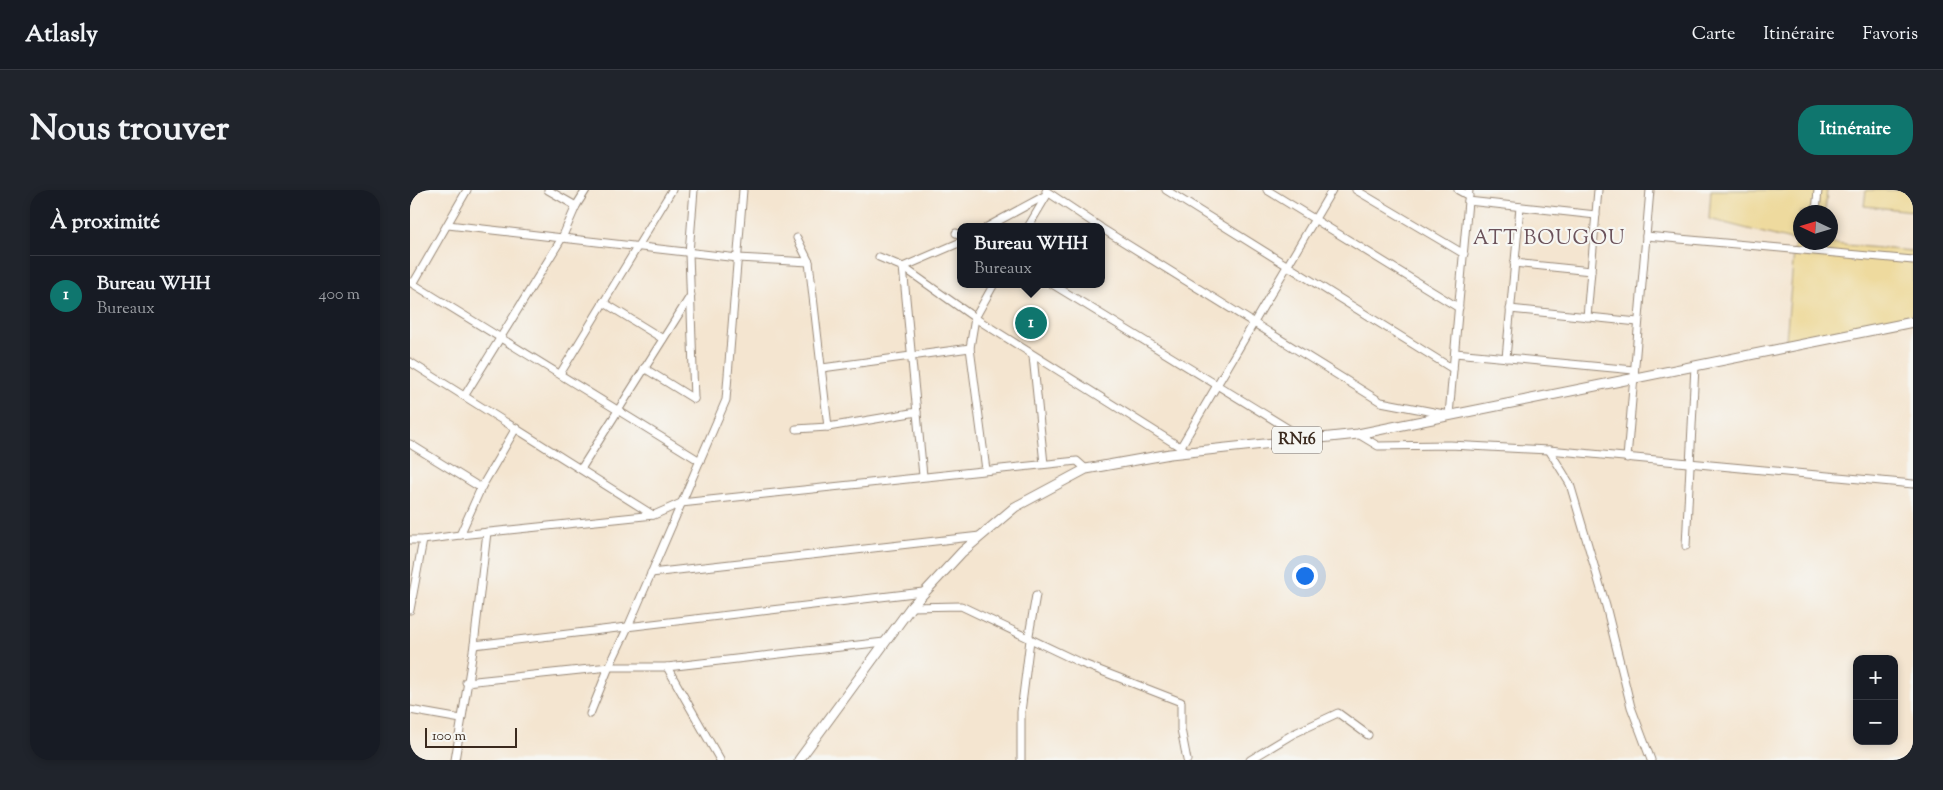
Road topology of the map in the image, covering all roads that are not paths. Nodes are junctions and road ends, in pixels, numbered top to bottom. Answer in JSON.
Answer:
{"nodes":[{"id":1,"x":467,"y":190,"type":"edge"},
{"id":2,"x":548,"y":190,"type":"edge"},
{"id":3,"x":586,"y":190,"type":"edge"},
{"id":4,"x":672,"y":190,"type":"edge"},
{"id":5,"x":694,"y":190,"type":"edge"},
{"id":6,"x":744,"y":190,"type":"edge"},
{"id":7,"x":1166,"y":190,"type":"edge"},
{"id":8,"x":1267,"y":190,"type":"edge"},
{"id":9,"x":1332,"y":190,"type":"edge"},
{"id":10,"x":1356,"y":190,"type":"edge"},
{"id":11,"x":1458,"y":190,"type":"edge"},
{"id":12,"x":1598,"y":190,"type":"edge"},
{"id":13,"x":1650,"y":190,"type":"edge"},
{"id":14,"x":1818,"y":190,"type":"edge"},
{"id":15,"x":1048,"y":191,"type":"edge"},
{"id":16,"x":1469,"y":196,"type":"edge"},
{"id":17,"x":1817,"y":205,"type":"edge"},
{"id":18,"x":576,"y":206,"type":"junction"},
{"id":19,"x":1520,"y":207,"type":"junction"},
{"id":20,"x":1596,"y":215,"type":"junction"},
{"id":21,"x":1315,"y":219,"type":"junction"},
{"id":22,"x":994,"y":223,"type":"edge"},
{"id":23,"x":1030,"y":223,"type":"edge"},
{"id":24,"x":1094,"y":223,"type":"edge"},
{"id":25,"x":448,"y":225,"type":"junction"},
{"id":26,"x":1105,"y":230,"type":"edge"},
{"id":27,"x":1646,"y":236,"type":"junction"},
{"id":28,"x":562,"y":238,"type":"junction"},
{"id":29,"x":797,"y":238,"type":"dead end"},
{"id":30,"x":957,"y":244,"type":"edge"},
{"id":31,"x":1793,"y":245,"type":"edge"},
{"id":32,"x":637,"y":248,"type":"junction"},
{"id":33,"x":1838,"y":249,"type":"edge"},
{"id":34,"x":689,"y":253,"type":"junction"},
{"id":35,"x":1464,"y":254,"type":"junction"},
{"id":36,"x":879,"y":257,"type":"dead end"},
{"id":37,"x":738,"y":258,"type":"junction"},
{"id":38,"x":1913,"y":260,"type":"edge"},
{"id":39,"x":809,"y":262,"type":"junction"},
{"id":40,"x":1514,"y":263,"type":"junction"},
{"id":41,"x":1288,"y":265,"type":"junction"},
{"id":42,"x":903,"y":267,"type":"junction"},
{"id":43,"x":1590,"y":271,"type":"junction"},
{"id":44,"x":411,"y":283,"type":"edge"},
{"id":45,"x":992,"y":288,"type":"edge"},
{"id":46,"x":1058,"y":288,"type":"edge"},
{"id":47,"x":691,"y":294,"type":"junction"},
{"id":48,"x":603,"y":302,"type":"junction"},
{"id":49,"x":1459,"y":308,"type":"junction"},
{"id":50,"x":1510,"y":309,"type":"junction"},
{"id":51,"x":1587,"y":317,"type":"junction"},
{"id":52,"x":975,"y":318,"type":"junction"},
{"id":53,"x":1254,"y":322,"type":"junction"},
{"id":54,"x":1638,"y":322,"type":"junction"},
{"id":55,"x":1913,"y":322,"type":"edge"},
{"id":56,"x":500,"y":338,"type":"junction"},
{"id":57,"x":663,"y":339,"type":"junction"},
{"id":58,"x":970,"y":348,"type":"junction"},
{"id":59,"x":1455,"y":353,"type":"junction"},
{"id":60,"x":912,"y":356,"type":"junction"},
{"id":61,"x":1033,"y":356,"type":"junction"},
{"id":62,"x":1506,"y":358,"type":"junction"},
{"id":63,"x":410,"y":362,"type":"edge"},
{"id":64,"x":1695,"y":366,"type":"junction"},
{"id":65,"x":644,"y":368,"type":"junction"},
{"id":66,"x":822,"y":368,"type":"junction"},
{"id":67,"x":1453,"y":369,"type":"junction"},
{"id":68,"x":560,"y":374,"type":"junction"},
{"id":69,"x":1634,"y":374,"type":"junction"},
{"id":70,"x":1216,"y":386,"type":"junction"},
{"id":71,"x":464,"y":395,"type":"junction"},
{"id":72,"x":618,"y":410,"type":"junction"},
{"id":73,"x":917,"y":412,"type":"junction"},
{"id":74,"x":1449,"y":414,"type":"junction"},
{"id":75,"x":828,"y":427,"type":"junction"},
{"id":76,"x":516,"y":428,"type":"junction"},
{"id":77,"x":796,"y":429,"type":"dead end"},
{"id":78,"x":1358,"y":434,"type":"junction"},
{"id":79,"x":1305,"y":440,"type":"junction"},
{"id":80,"x":413,"y":446,"type":"edge"},
{"id":81,"x":1184,"y":450,"type":"junction"},
{"id":82,"x":1549,"y":450,"type":"junction"},
{"id":83,"x":410,"y":455,"type":"edge"},
{"id":84,"x":1627,"y":458,"type":"junction"},
{"id":85,"x":700,"y":461,"type":"junction"},
{"id":86,"x":1691,"y":463,"type":"junction"},
{"id":87,"x":1044,"y":464,"type":"junction"},
{"id":88,"x":581,"y":469,"type":"junction"},
{"id":89,"x":986,"y":470,"type":"junction"},
{"id":90,"x":1086,"y":470,"type":"junction"},
{"id":91,"x":923,"y":476,"type":"junction"},
{"id":92,"x":1913,"y":484,"type":"edge"},
{"id":93,"x":481,"y":488,"type":"junction"},
{"id":94,"x":681,"y":503,"type":"junction"},
{"id":95,"x":654,"y":515,"type":"junction"},
{"id":96,"x":487,"y":532,"type":"junction"},
{"id":97,"x":460,"y":535,"type":"junction"},
{"id":98,"x":980,"y":536,"type":"junction"},
{"id":99,"x":410,"y":540,"type":"edge"},
{"id":100,"x":423,"y":540,"type":"junction"},
{"id":101,"x":1686,"y":546,"type":"dead end"},
{"id":102,"x":651,"y":573,"type":"junction"},
{"id":103,"x":923,"y":592,"type":"junction"},
{"id":104,"x":1036,"y":595,"type":"dead end"},
{"id":105,"x":910,"y":607,"type":"junction"},
{"id":106,"x":410,"y":610,"type":"edge"},
{"id":107,"x":628,"y":627,"type":"junction"},
{"id":108,"x":1030,"y":640,"type":"junction"},
{"id":109,"x":884,"y":642,"type":"junction"},
{"id":110,"x":474,"y":645,"type":"junction"},
{"id":111,"x":609,"y":667,"type":"junction"},
{"id":112,"x":668,"y":667,"type":"junction"},
{"id":113,"x":466,"y":682,"type":"junction"},
{"id":114,"x":410,"y":710,"type":"edge"},
{"id":115,"x":590,"y":714,"type":"dead end"},
{"id":116,"x":461,"y":719,"type":"junction"},
{"id":117,"x":1368,"y":735,"type":"dead end"},
{"id":118,"x":455,"y":760,"type":"edge"},
{"id":119,"x":720,"y":760,"type":"edge"},
{"id":120,"x":799,"y":760,"type":"edge"},
{"id":121,"x":1021,"y":760,"type":"edge"},
{"id":122,"x":1187,"y":760,"type":"edge"},
{"id":123,"x":1250,"y":760,"type":"edge"},
{"id":124,"x":1651,"y":760,"type":"edge"}],
"edges":[{"from":1,"to":25,"type":"street"},
{"from":2,"to":18,"type":"street"},
{"from":3,"to":18,"type":"street"},
{"from":4,"to":32,"type":"street"},
{"from":5,"to":34,"type":"street"},
{"from":6,"to":37,"type":"street"},
{"from":7,"to":41,"type":"street"},
{"from":8,"to":21,"type":"street"},
{"from":9,"to":21,"type":"street"},
{"from":10,"to":35,"type":"street"},
{"from":11,"to":16,"type":"street"},
{"from":12,"to":20,"type":"street"},
{"from":13,"to":27,"type":"street"},
{"from":14,"to":17,"type":"street"},
{"from":15,"to":22,"type":"street"},
{"from":15,"to":23,"type":"street"},
{"from":15,"to":24,"type":"street"},
{"from":16,"to":19,"type":"street"},
{"from":16,"to":35,"type":"street"},
{"from":18,"to":28,"type":"street"},
{"from":19,"to":20,"type":"street"},
{"from":19,"to":40,"type":"street"},
{"from":20,"to":43,"type":"street"},
{"from":21,"to":41,"type":"street"},
{"from":21,"to":49,"type":"street"},
{"from":25,"to":28,"type":"street"},
{"from":25,"to":44,"type":"street"},
{"from":26,"to":53,"type":"street"},
{"from":27,"to":31,"type":"street"},
{"from":27,"to":54,"type":"street"},
{"from":28,"to":32,"type":"street"},
{"from":28,"to":56,"type":"street"},
{"from":29,"to":39,"type":"street"},
{"from":30,"to":42,"type":"street"},
{"from":32,"to":34,"type":"street"},
{"from":32,"to":48,"type":"street"},
{"from":33,"to":38,"type":"street"},
{"from":34,"to":37,"type":"street"},
{"from":34,"to":47,"type":"street"},
{"from":35,"to":49,"type":"street"},
{"from":36,"to":42,"type":"street"},
{"from":37,"to":39,"type":"street"},
{"from":37,"to":85,"type":"street"},
{"from":39,"to":66,"type":"street"},
{"from":40,"to":43,"type":"street"},
{"from":40,"to":50,"type":"street"},
{"from":41,"to":53,"type":"street"},
{"from":41,"to":67,"type":"street"},
{"from":42,"to":52,"type":"street"},
{"from":42,"to":60,"type":"street"},
{"from":43,"to":51,"type":"street"},
{"from":44,"to":56,"type":"street"},
{"from":45,"to":52,"type":"street"},
{"from":46,"to":70,"type":"street"},
{"from":47,"to":57,"type":"street"},
{"from":47,"to":65,"type":"street"},
{"from":48,"to":57,"type":"street"},
{"from":48,"to":68,"type":"street"},
{"from":49,"to":59,"type":"street"},
{"from":50,"to":51,"type":"street"},
{"from":50,"to":62,"type":"street"},
{"from":51,"to":54,"type":"street"},
{"from":52,"to":58,"type":"street"},
{"from":52,"to":61,"type":"street"},
{"from":53,"to":70,"type":"street"},
{"from":53,"to":74,"type":"street"},
{"from":54,"to":69,"type":"street"},
{"from":55,"to":64,"type":"main road","number":"RN16"},
{"from":56,"to":68,"type":"street"},
{"from":56,"to":71,"type":"street"},
{"from":57,"to":65,"type":"street"},
{"from":58,"to":60,"type":"street"},
{"from":58,"to":89,"type":"street"},
{"from":59,"to":62,"type":"street"},
{"from":59,"to":67,"type":"street"},
{"from":60,"to":66,"type":"street"},
{"from":60,"to":73,"type":"street"},
{"from":61,"to":81,"type":"street"},
{"from":61,"to":87,"type":"street"},
{"from":62,"to":69,"type":"street"},
{"from":63,"to":71,"type":"street"},
{"from":64,"to":69,"type":"main road","number":"RN16"},
{"from":64,"to":86,"type":"street"},
{"from":65,"to":72,"type":"street"},
{"from":66,"to":75,"type":"street"},
{"from":67,"to":74,"type":"street"},
{"from":68,"to":72,"type":"street"},
{"from":69,"to":74,"type":"main road","number":"RN16"},
{"from":69,"to":84,"type":"street"},
{"from":70,"to":79,"type":"street"},
{"from":70,"to":81,"type":"street"},
{"from":71,"to":76,"type":"street"},
{"from":72,"to":85,"type":"street"},
{"from":72,"to":88,"type":"street"},
{"from":73,"to":75,"type":"street"},
{"from":73,"to":91,"type":"street"},
{"from":74,"to":78,"type":"main road","number":"RN16"},
{"from":75,"to":77,"type":"street"},
{"from":76,"to":88,"type":"street"},
{"from":76,"to":93,"type":"street"},
{"from":78,"to":79,"type":"main road","number":"RN16"},
{"from":78,"to":82,"type":"street"},
{"from":79,"to":81,"type":"main road","number":"RN16"},
{"from":80,"to":83,"type":"street"},
{"from":80,"to":93,"type":"street"},
{"from":81,"to":90,"type":"main road","number":"RN16"},
{"from":82,"to":84,"type":"street"},
{"from":82,"to":124,"type":"street"},
{"from":84,"to":86,"type":"street"},
{"from":85,"to":94,"type":"street"},
{"from":86,"to":92,"type":"street"},
{"from":86,"to":101,"type":"street"},
{"from":87,"to":89,"type":"street"},
{"from":87,"to":90,"type":"street"},
{"from":88,"to":95,"type":"street"},
{"from":89,"to":91,"type":"street"},
{"from":90,"to":98,"type":"main road","number":"RN16"},
{"from":91,"to":94,"type":"street"},
{"from":93,"to":97,"type":"street"},
{"from":94,"to":95,"type":"street"},
{"from":94,"to":102,"type":"street"},
{"from":95,"to":96,"type":"street"},
{"from":96,"to":97,"type":"street"},
{"from":96,"to":110,"type":"street"},
{"from":97,"to":100,"type":"street"},
{"from":98,"to":102,"type":"street"},
{"from":98,"to":103,"type":"main road","number":"RN16"},
{"from":99,"to":100,"type":"street"},
{"from":100,"to":106,"type":"street"},
{"from":102,"to":107,"type":"street"},
{"from":103,"to":105,"type":"main road","number":"RN16"},
{"from":103,"to":107,"type":"street"},
{"from":104,"to":108,"type":"street"},
{"from":105,"to":108,"type":"street"},
{"from":105,"to":109,"type":"main road","number":"RN16"},
{"from":107,"to":110,"type":"street"},
{"from":107,"to":111,"type":"street"},
{"from":108,"to":121,"type":"street"},
{"from":108,"to":122,"type":"street"},
{"from":109,"to":112,"type":"street"},
{"from":109,"to":120,"type":"main road","number":"RN16"},
{"from":110,"to":113,"type":"street"},
{"from":111,"to":112,"type":"street"},
{"from":111,"to":113,"type":"street"},
{"from":111,"to":115,"type":"street"},
{"from":112,"to":119,"type":"street"},
{"from":113,"to":116,"type":"street"},
{"from":114,"to":116,"type":"street"},
{"from":116,"to":118,"type":"street"},
{"from":117,"to":123,"type":"street"}]}
